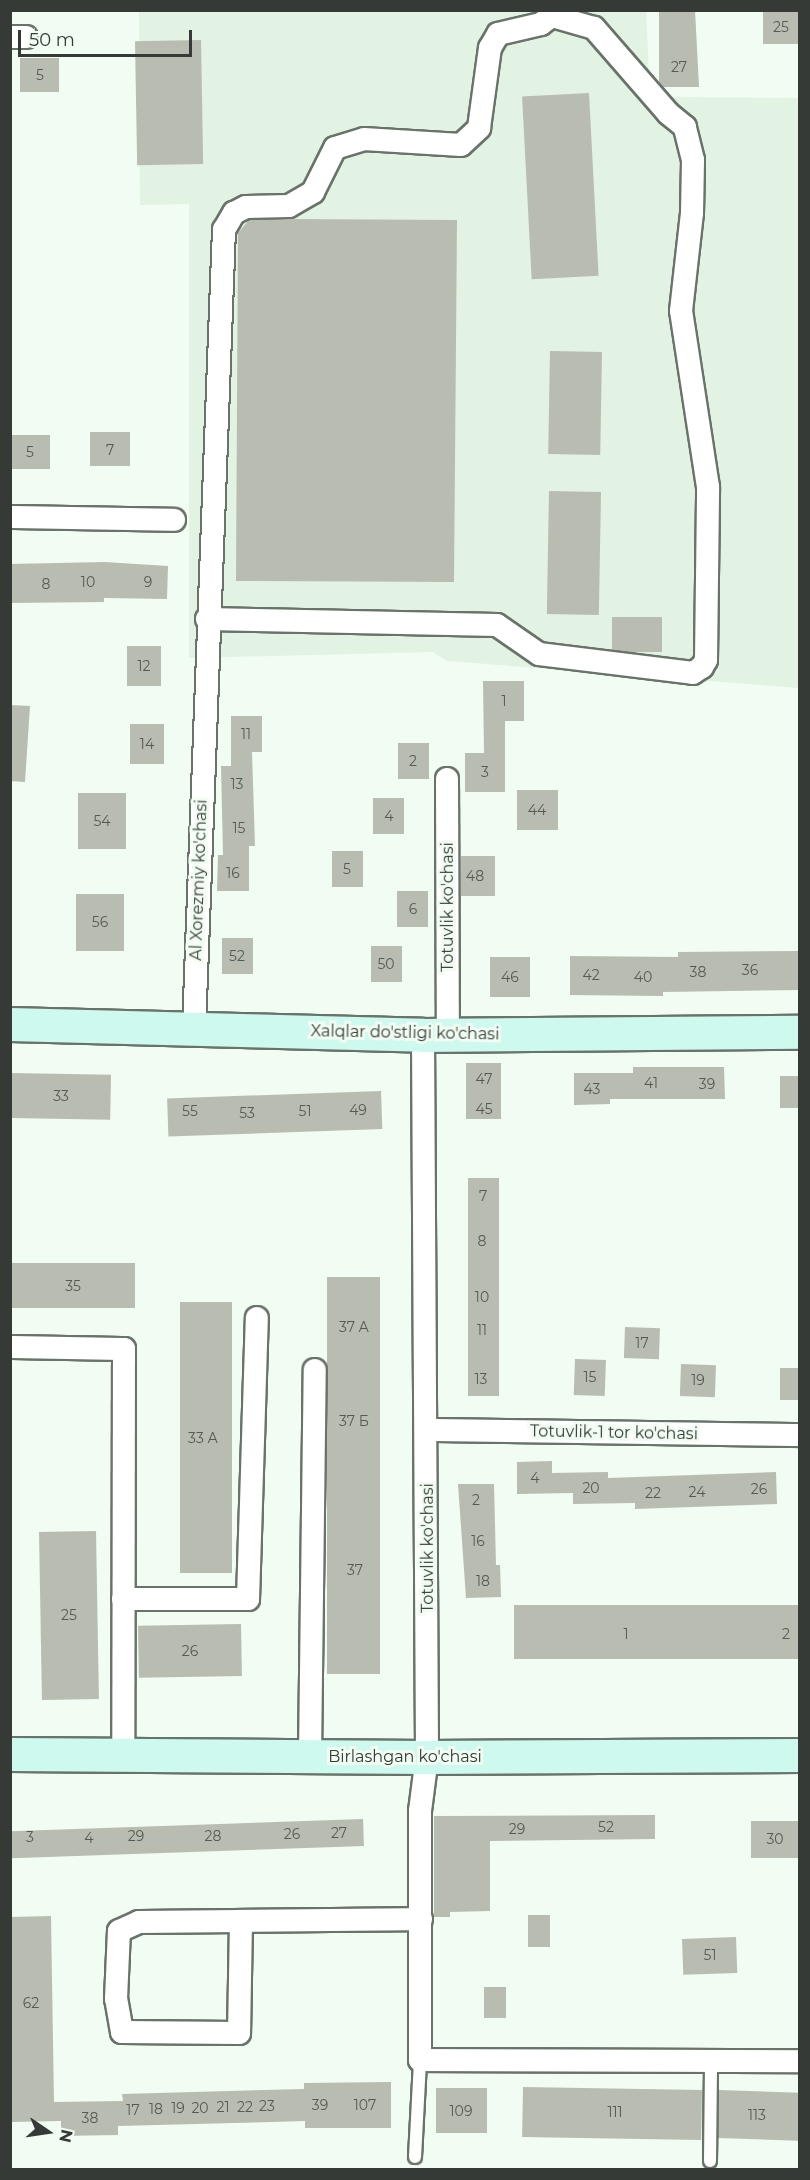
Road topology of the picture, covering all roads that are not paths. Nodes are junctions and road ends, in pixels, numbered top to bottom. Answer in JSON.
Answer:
{"nodes":[{"id":1,"x":558,"y":14,"type":"edge"},
{"id":2,"x":10,"y":517,"type":"edge"},
{"id":3,"x":174,"y":520,"type":"dead end"},
{"id":4,"x":207,"y":619,"type":"junction"},
{"id":5,"x":447,"y":779,"type":"dead end"},
{"id":6,"x":10,"y":1024,"type":"edge"},
{"id":7,"x":195,"y":1028,"type":"junction"},
{"id":8,"x":800,"y":1032,"type":"edge"},
{"id":9,"x":435,"y":1035,"type":"junction"},
{"id":10,"x":257,"y":1317,"type":"dead end"},
{"id":11,"x":10,"y":1347,"type":"edge"},
{"id":12,"x":315,"y":1370,"type":"dead end"},
{"id":13,"x":428,"y":1430,"type":"junction"},
{"id":14,"x":800,"y":1435,"type":"edge"},
{"id":15,"x":123,"y":1599,"type":"junction"},
{"id":16,"x":10,"y":1754,"type":"edge"},
{"id":17,"x":123,"y":1754,"type":"junction"},
{"id":18,"x":800,"y":1755,"type":"edge"},
{"id":19,"x":310,"y":1756,"type":"junction"},
{"id":20,"x":427,"y":1758,"type":"junction"},
{"id":21,"x":421,"y":1919,"type":"junction"},
{"id":22,"x":241,"y":1921,"type":"junction"},
{"id":23,"x":420,"y":2060,"type":"junction"},
{"id":24,"x":711,"y":2060,"type":"junction"},
{"id":25,"x":800,"y":2061,"type":"edge"},
{"id":26,"x":415,"y":2157,"type":"dead end"},
{"id":27,"x":710,"y":2161,"type":"dead end"}],
"edges":[{"from":1,"to":4,"type":"street","name":"Al Xorezmiy ko'chasi"},
{"from":1,"to":4,"type":"street"},
{"from":2,"to":3,"type":"street"},
{"from":4,"to":7,"type":"street","name":"Al Xorezmiy ko'chasi"},
{"from":5,"to":9,"type":"street","name":"Totuvlik ko'chasi"},
{"from":6,"to":7,"type":"street","name":"Xalqlar do'stligi ko'chasi"},
{"from":7,"to":9,"type":"street","name":"Xalqlar do'stligi ko'chasi"},
{"from":8,"to":9,"type":"street","name":"Xalqlar do'stligi ko'chasi"},
{"from":9,"to":13,"type":"street","name":"Totuvlik ko'chasi"},
{"from":10,"to":15,"type":"street"},
{"from":11,"to":15,"type":"street"},
{"from":12,"to":19,"type":"street"},
{"from":13,"to":14,"type":"street","name":"Totuvlik-1 tor ko'chasi"},
{"from":13,"to":20,"type":"street","name":"Totuvlik ko'chasi"},
{"from":15,"to":17,"type":"street"},
{"from":16,"to":17,"type":"street","name":"Birlashgan ko'chasi"},
{"from":17,"to":19,"type":"street","name":"Birlashgan ko'chasi"},
{"from":18,"to":20,"type":"street","name":"Birlashgan ko'chasi"},
{"from":19,"to":20,"type":"street","name":"Birlashgan ko'chasi"},
{"from":20,"to":21,"type":"street","name":"Totuvlik ko'chasi"},
{"from":21,"to":22,"type":"street"},
{"from":21,"to":23,"type":"street","name":"Totuvlik ko'chasi"},
{"from":22,"to":22,"type":"street"},
{"from":23,"to":24,"type":"street"},
{"from":23,"to":26,"type":"lane"},
{"from":24,"to":25,"type":"street"},
{"from":24,"to":27,"type":"lane"}]}
